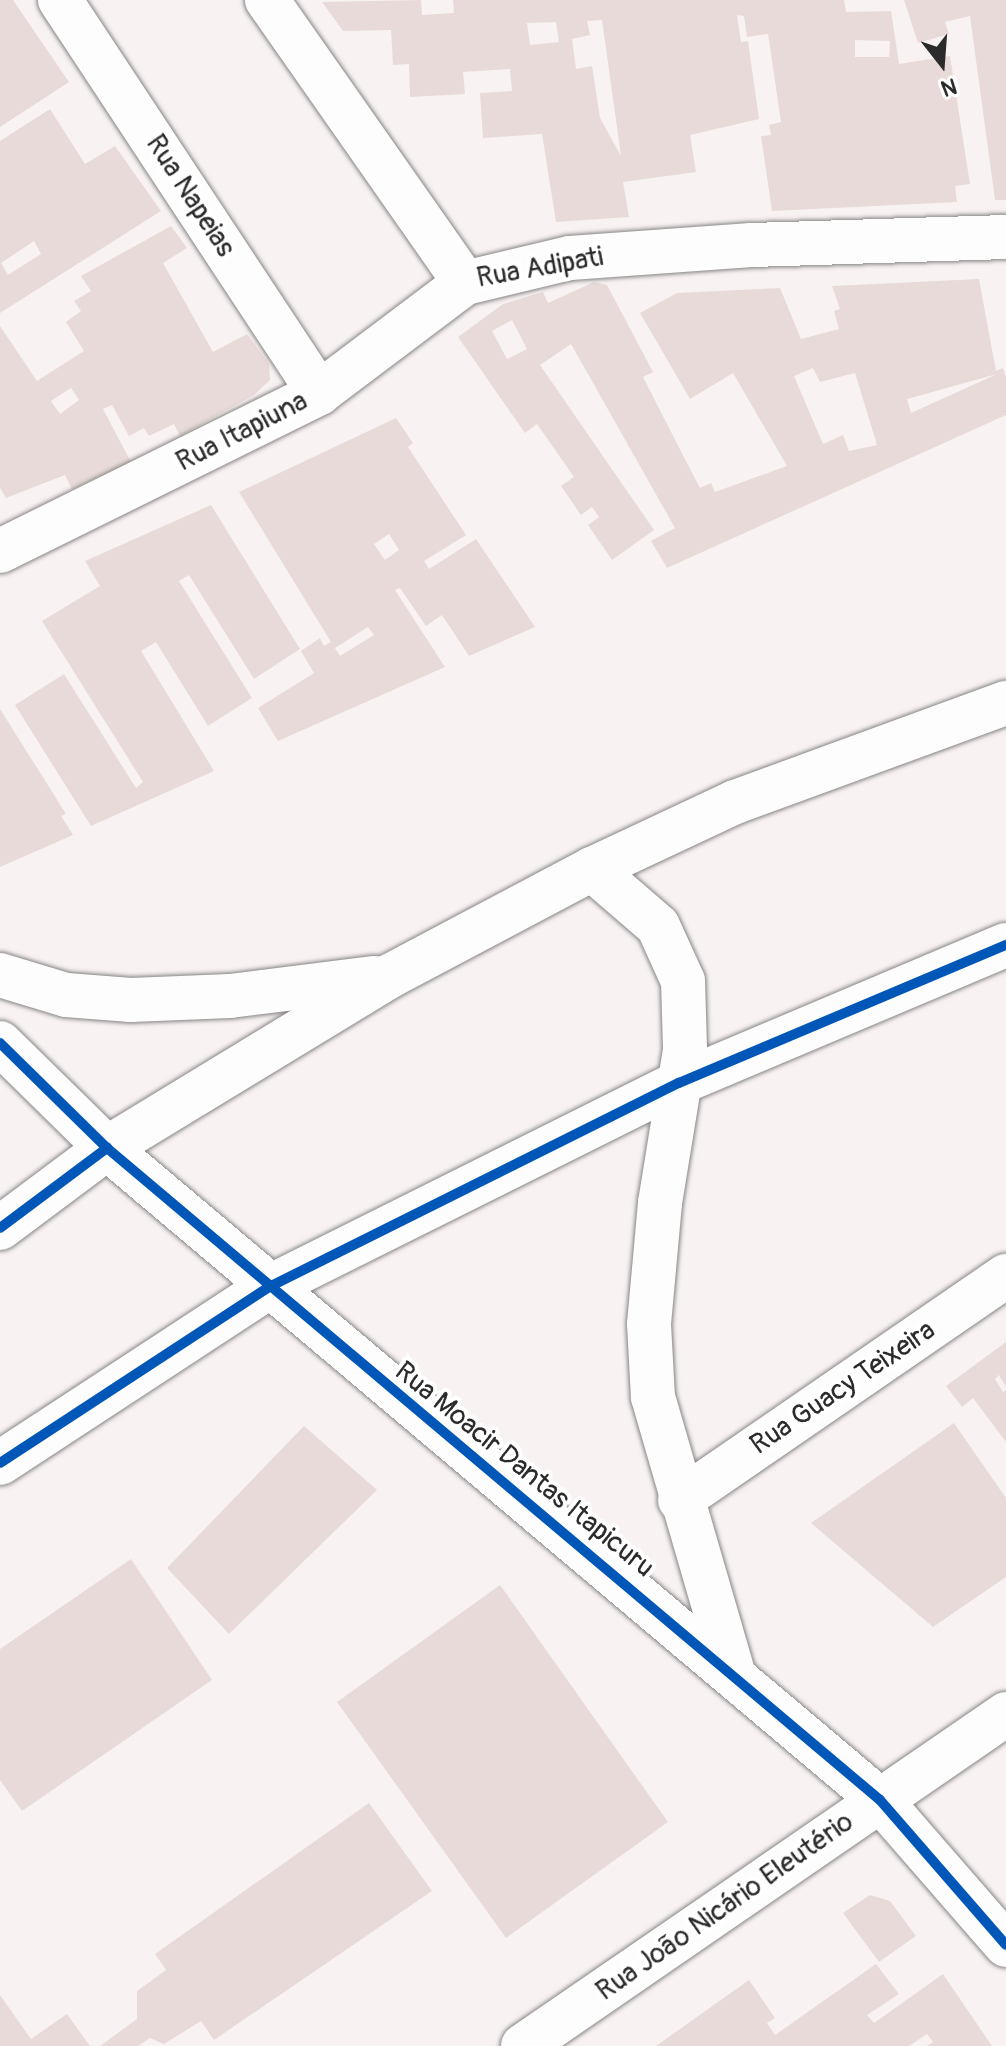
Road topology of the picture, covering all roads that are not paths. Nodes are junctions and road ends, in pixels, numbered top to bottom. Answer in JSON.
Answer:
{"nodes":[{"id":1,"x":60,"y":0,"type":"edge"},
{"id":2,"x":267,"y":0,"type":"edge"},
{"id":3,"x":1006,"y":237,"type":"edge"},
{"id":4,"x":465,"y":283,"type":"junction"},
{"id":5,"x":319,"y":393,"type":"junction"},
{"id":6,"x":0,"y":551,"type":"edge"},
{"id":7,"x":1006,"y":703,"type":"edge"},
{"id":8,"x":592,"y":869,"type":"junction"},
{"id":9,"x":1006,"y":945,"type":"edge"},
{"id":10,"x":0,"y":975,"type":"edge"},
{"id":11,"x":390,"y":976,"type":"junction"},
{"id":12,"x":0,"y":1043,"type":"edge"},
{"id":13,"x":679,"y":1083,"type":"junction"},
{"id":14,"x":107,"y":1148,"type":"junction"},
{"id":15,"x":0,"y":1228,"type":"edge"},
{"id":16,"x":1006,"y":1276,"type":"edge"},
{"id":17,"x":269,"y":1287,"type":"junction"},
{"id":18,"x":0,"y":1463,"type":"edge"},
{"id":19,"x":680,"y":1500,"type":"junction"},
{"id":20,"x":733,"y":1672,"type":"junction"},
{"id":21,"x":1006,"y":1714,"type":"edge"},
{"id":22,"x":880,"y":1800,"type":"junction"},
{"id":23,"x":1006,"y":1945,"type":"edge"},
{"id":24,"x":523,"y":2046,"type":"edge"}],
"edges":[{"from":1,"to":5,"type":"street","name":"Rua Napeias"},
{"from":2,"to":4,"type":"street","name":"Rua Adipati"},
{"from":3,"to":4,"type":"street","name":"Rua Adipati"},
{"from":4,"to":5,"type":"street","name":"Rua Itapiuna"},
{"from":5,"to":6,"type":"street","name":"Rua Itapiuna"},
{"from":7,"to":8,"type":"street"},
{"from":8,"to":11,"type":"street"},
{"from":8,"to":13,"type":"street","name":"Rua Moacir Dantas Itapicuru"},
{"from":9,"to":13,"type":"street"},
{"from":10,"to":11,"type":"street"},
{"from":11,"to":14,"type":"street"},
{"from":12,"to":14,"type":"street","name":"Rua Moacir Dantas Itapicuru"},
{"from":13,"to":17,"type":"street"},
{"from":13,"to":19,"type":"street","name":"Rua Moacir Dantas Itapicuru"},
{"from":14,"to":15,"type":"street"},
{"from":14,"to":17,"type":"street","name":"Rua Moacir Dantas Itapicuru"},
{"from":16,"to":19,"type":"street","name":"Rua Guacy Teixeira"},
{"from":17,"to":18,"type":"street"},
{"from":17,"to":20,"type":"street","name":"Rua Moacir Dantas Itapicuru"},
{"from":19,"to":20,"type":"street","name":"Rua Moacir Dantas Itapicuru"},
{"from":20,"to":22,"type":"street","name":"Rua Moacir Dantas Itapicuru"},
{"from":21,"to":22,"type":"street","name":"Rua João Nicário Eleutério"},
{"from":22,"to":23,"type":"street","name":"Rua Moacir Dantas Itapicuru"},
{"from":22,"to":24,"type":"street","name":"Rua João Nicário Eleutério"}]}
